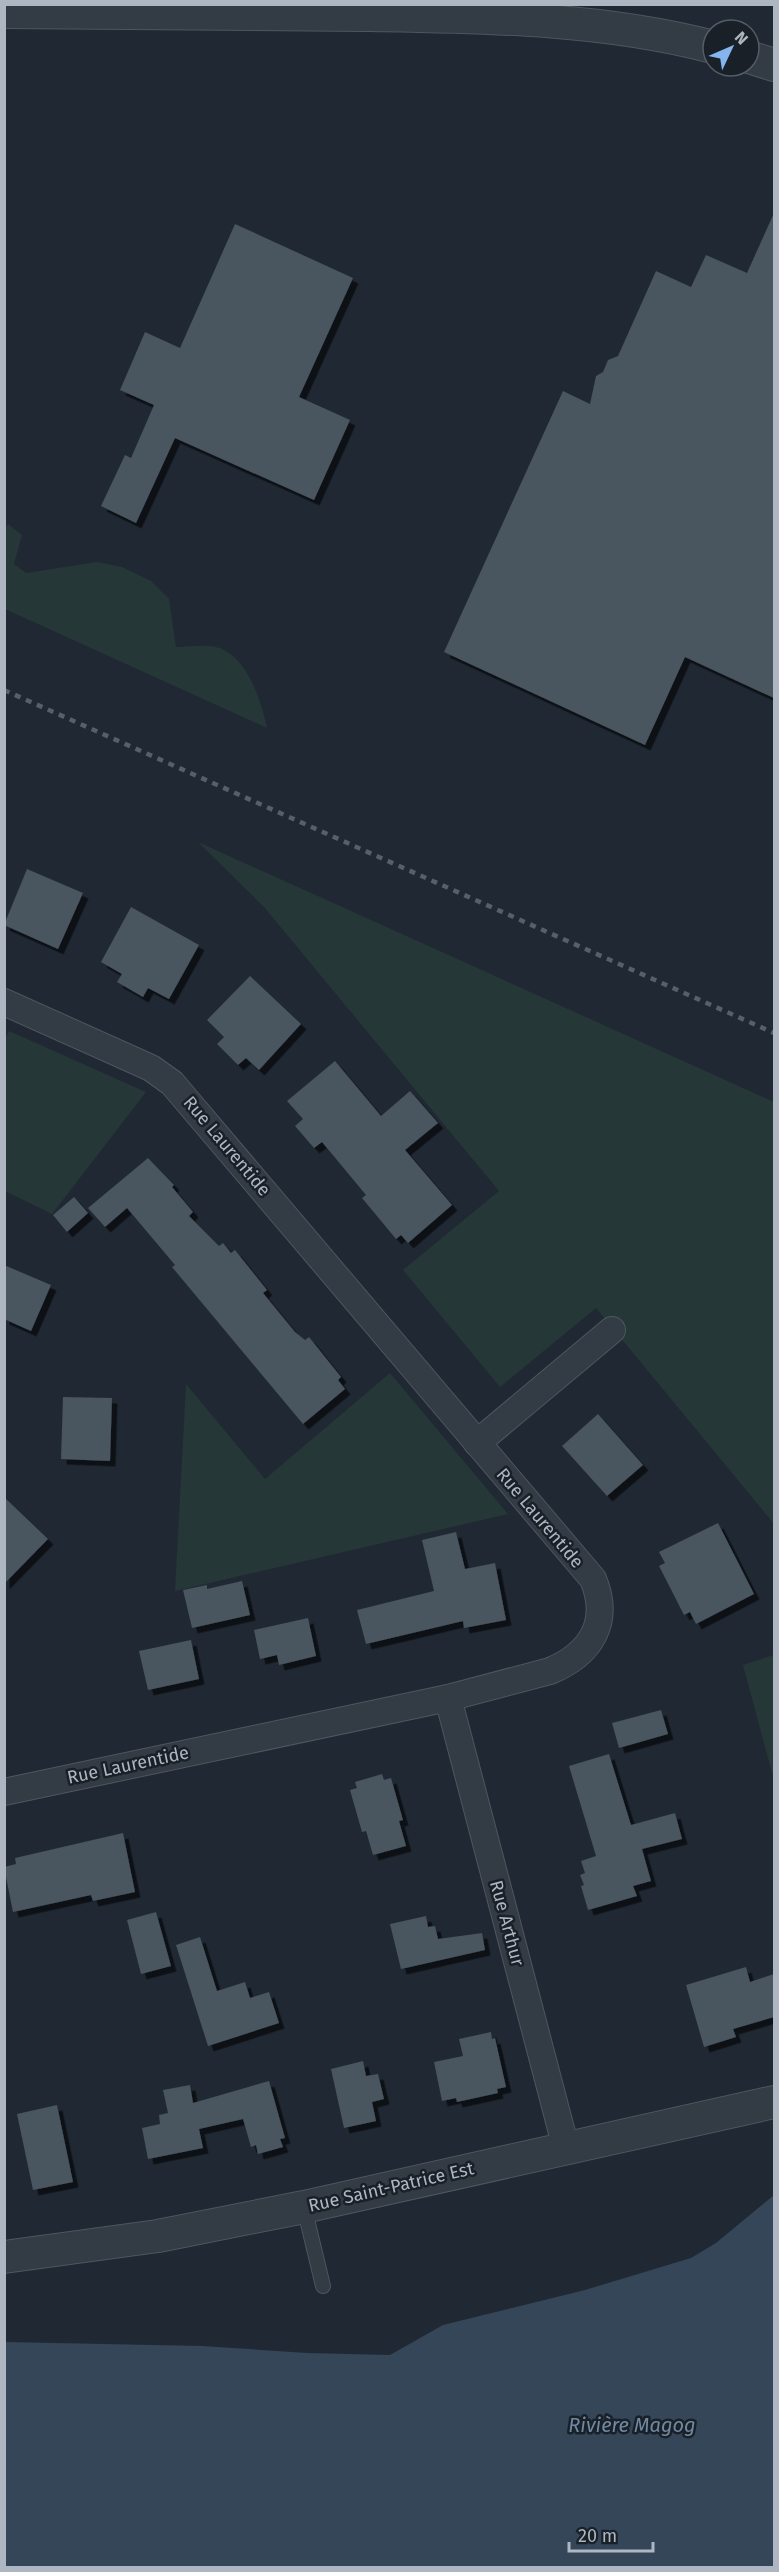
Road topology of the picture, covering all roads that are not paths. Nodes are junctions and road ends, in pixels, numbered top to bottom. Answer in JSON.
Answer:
{"nodes":[{"id":1,"x":4,"y":12,"type":"edge"},
{"id":2,"x":701,"y":45,"type":"edge"},
{"id":3,"x":4,"y":1002,"type":"edge"},
{"id":4,"x":612,"y":1330,"type":"dead end"},
{"id":5,"x":477,"y":1443,"type":"junction"},
{"id":6,"x":448,"y":1698,"type":"junction"},
{"id":7,"x":4,"y":1792,"type":"edge"},
{"id":8,"x":774,"y":2102,"type":"edge"},
{"id":9,"x":566,"y":2148,"type":"junction"},
{"id":10,"x":304,"y":2206,"type":"junction"},
{"id":11,"x":4,"y":2257,"type":"edge"},
{"id":12,"x":323,"y":2286,"type":"dead end"}],
"edges":[{"from":1,"to":2,"type":"street"},
{"from":3,"to":5,"type":"street","name":"Rue Laurentide"},
{"from":4,"to":5,"type":"street"},
{"from":5,"to":6,"type":"street","name":"Rue Laurentide"},
{"from":6,"to":7,"type":"street","name":"Rue Laurentide"},
{"from":6,"to":9,"type":"street","name":"Rue Arthur"},
{"from":8,"to":9,"type":"street","name":"Rue Saint-Patrice Est"},
{"from":9,"to":10,"type":"street","name":"Rue Saint-Patrice Est"},
{"from":10,"to":11,"type":"street","name":"Rue Saint-Patrice Est"},
{"from":10,"to":12,"type":"lane"}]}
